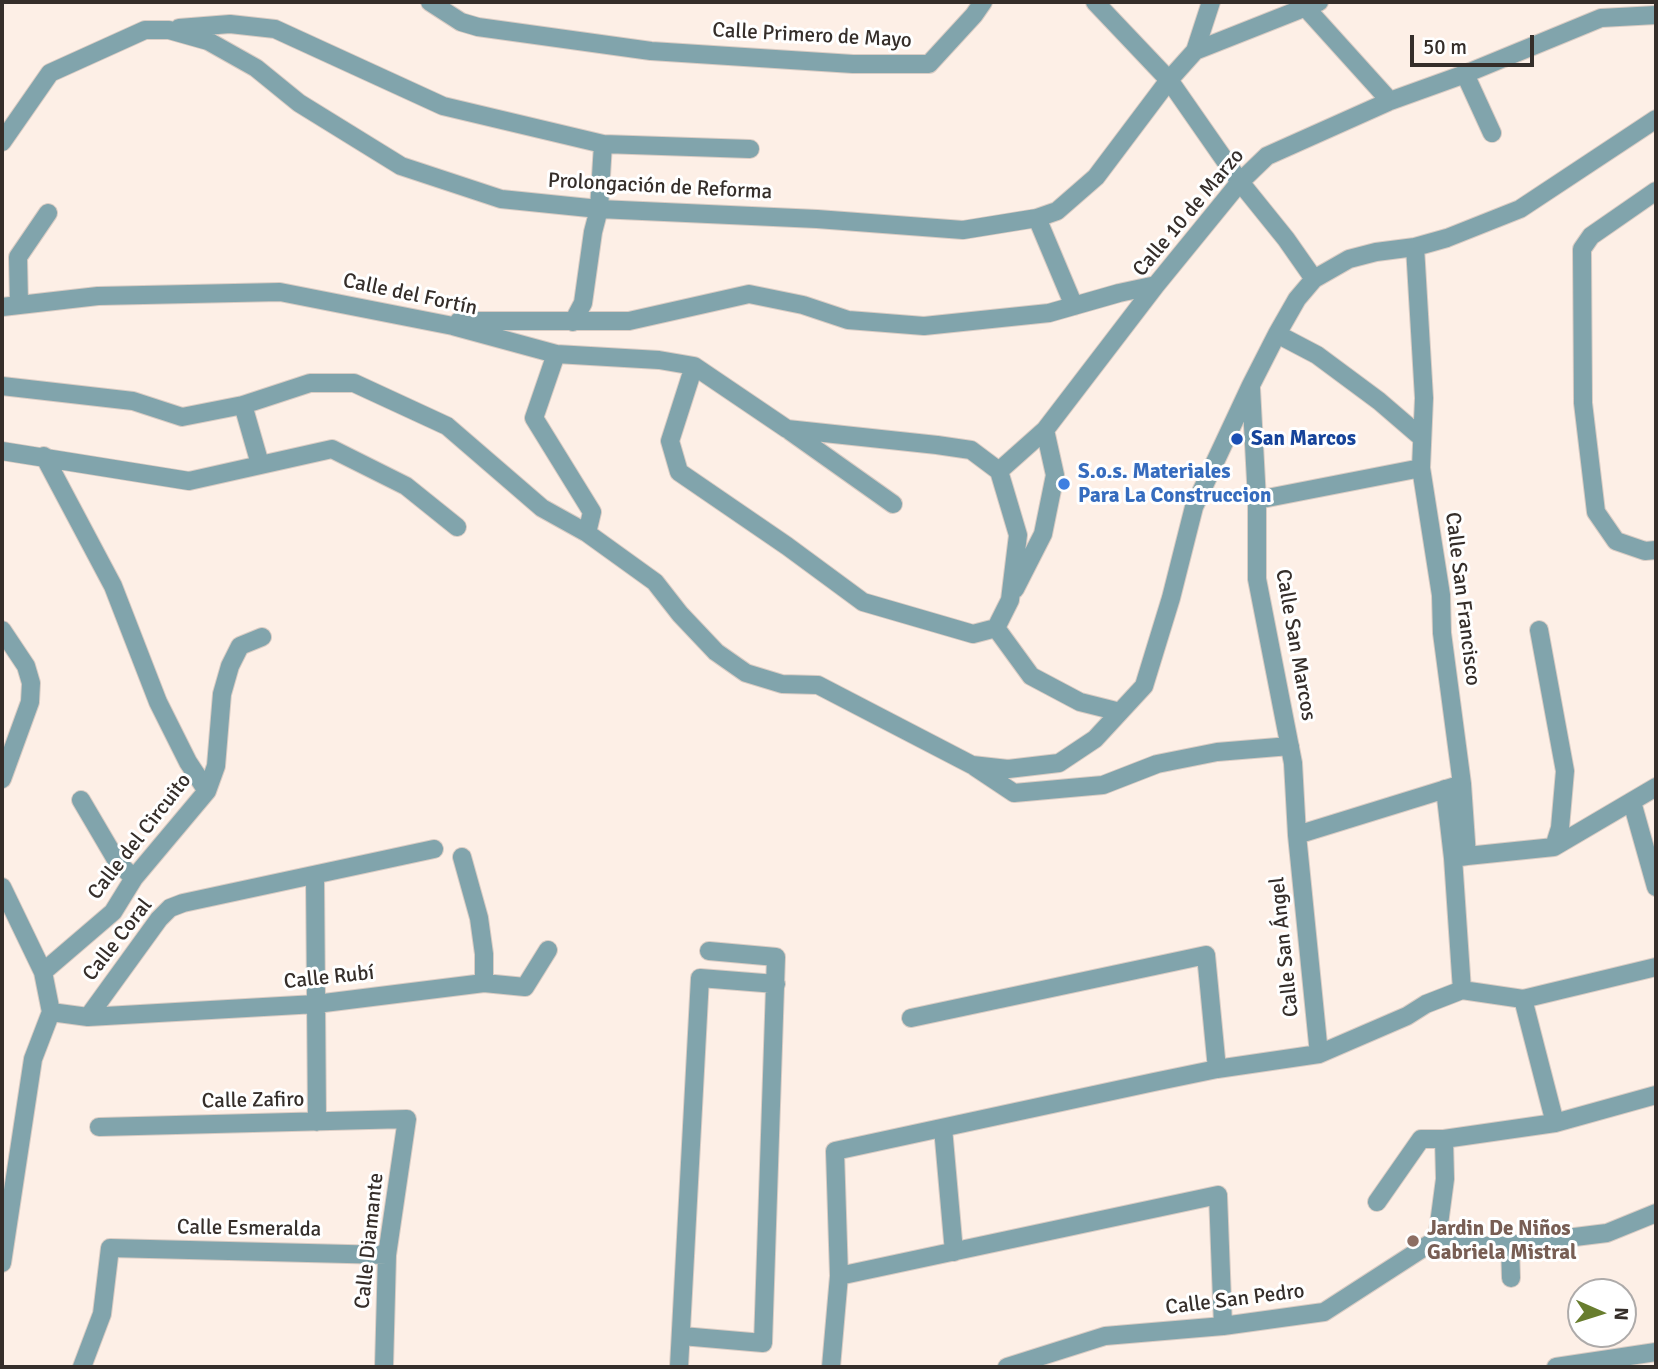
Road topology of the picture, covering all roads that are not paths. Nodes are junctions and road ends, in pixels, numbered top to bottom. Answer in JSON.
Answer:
{"nodes":[{"id":1,"x":430,"y":2,"type":"edge"},
{"id":2,"x":983,"y":2,"type":"edge"},
{"id":3,"x":1095,"y":2,"type":"edge"},
{"id":4,"x":1211,"y":2,"type":"edge"},
{"id":5,"x":1313,"y":5,"type":"edge"},
{"id":6,"x":1656,"y":15,"type":"edge"},
{"id":7,"x":169,"y":30,"type":"junction"},
{"id":8,"x":1195,"y":51,"type":"junction"},
{"id":9,"x":1465,"y":74,"type":"junction"},
{"id":10,"x":1170,"y":80,"type":"junction"},
{"id":11,"x":1390,"y":101,"type":"junction"},
{"id":12,"x":1656,"y":119,"type":"edge"},
{"id":13,"x":1492,"y":133,"type":"dead end"},
{"id":14,"x":2,"y":142,"type":"edge"},
{"id":15,"x":603,"y":144,"type":"junction"},
{"id":16,"x":750,"y":149,"type":"dead end"},
{"id":17,"x":1240,"y":182,"type":"junction"},
{"id":18,"x":1656,"y":191,"type":"edge"},
{"id":19,"x":599,"y":209,"type":"junction"},
{"id":20,"x":48,"y":213,"type":"dead end"},
{"id":21,"x":1037,"y":218,"type":"junction"},
{"id":22,"x":1415,"y":247,"type":"junction"},
{"id":23,"x":1314,"y":279,"type":"junction"},
{"id":24,"x":1156,"y":285,"type":"junction"},
{"id":25,"x":10,"y":305,"type":"edge"},
{"id":26,"x":1074,"y":306,"type":"junction"},
{"id":27,"x":420,"y":320,"type":"junction"},
{"id":28,"x":573,"y":322,"type":"junction"},
{"id":29,"x":1277,"y":334,"type":"junction"},
{"id":30,"x":556,"y":354,"type":"junction"},
{"id":31,"x":694,"y":366,"type":"junction"},
{"id":32,"x":1251,"y":385,"type":"junction"},
{"id":33,"x":2,"y":386,"type":"edge"},
{"id":34,"x":243,"y":405,"type":"junction"},
{"id":35,"x":787,"y":429,"type":"junction"},
{"id":36,"x":1045,"y":430,"type":"junction"},
{"id":37,"x":1422,"y":438,"type":"junction"},
{"id":38,"x":2,"y":451,"type":"edge"},
{"id":39,"x":44,"y":456,"type":"junction"},
{"id":40,"x":260,"y":464,"type":"junction"},
{"id":41,"x":1421,"y":468,"type":"junction"},
{"id":42,"x":999,"y":471,"type":"junction"},
{"id":43,"x":1257,"y":500,"type":"junction"},
{"id":44,"x":893,"y":504,"type":"dead end"},
{"id":45,"x":457,"y":527,"type":"dead end"},
{"id":46,"x":587,"y":533,"type":"junction"},
{"id":47,"x":1656,"y":550,"type":"edge"},
{"id":48,"x":1010,"y":600,"type":"junction"},
{"id":49,"x":996,"y":628,"type":"junction"},
{"id":50,"x":2,"y":630,"type":"edge"},
{"id":51,"x":1539,"y":630,"type":"dead end"},
{"id":52,"x":262,"y":637,"type":"dead end"},
{"id":53,"x":1120,"y":712,"type":"junction"},
{"id":54,"x":1290,"y":746,"type":"junction"},
{"id":55,"x":972,"y":765,"type":"junction"},
{"id":56,"x":2,"y":779,"type":"edge"},
{"id":57,"x":1453,"y":787,"type":"junction"},
{"id":58,"x":1656,"y":788,"type":"edge"},
{"id":59,"x":207,"y":791,"type":"junction"},
{"id":60,"x":81,"y":800,"type":"dead end"},
{"id":61,"x":1632,"y":802,"type":"junction"},
{"id":62,"x":1297,"y":835,"type":"junction"},
{"id":63,"x":1554,"y":847,"type":"junction"},
{"id":64,"x":434,"y":849,"type":"dead end"},
{"id":65,"x":462,"y":857,"type":"dead end"},
{"id":66,"x":1460,"y":857,"type":"junction"},
{"id":67,"x":316,"y":874,"type":"junction"},
{"id":68,"x":134,"y":877,"type":"junction"},
{"id":69,"x":2,"y":887,"type":"edge"},
{"id":70,"x":1656,"y":887,"type":"edge"},
{"id":71,"x":548,"y":950,"type":"dead end"},
{"id":72,"x":709,"y":951,"type":"dead end"},
{"id":73,"x":1656,"y":967,"type":"edge"},
{"id":74,"x":43,"y":972,"type":"junction"},
{"id":75,"x":1656,"y":977,"type":"edge"},
{"id":76,"x":484,"y":983,"type":"junction"},
{"id":77,"x":776,"y":984,"type":"junction"},
{"id":78,"x":1462,"y":990,"type":"junction"},
{"id":79,"x":1523,"y":999,"type":"junction"},
{"id":80,"x":316,"y":1004,"type":"junction"},
{"id":81,"x":51,"y":1012,"type":"junction"},
{"id":82,"x":88,"y":1017,"type":"junction"},
{"id":83,"x":911,"y":1018,"type":"dead end"},
{"id":84,"x":1319,"y":1054,"type":"junction"},
{"id":85,"x":1217,"y":1069,"type":"junction"},
{"id":86,"x":1656,"y":1095,"type":"edge"},
{"id":87,"x":407,"y":1119,"type":"joint"},
{"id":88,"x":317,"y":1122,"type":"junction"},
{"id":89,"x":1555,"y":1123,"type":"junction"},
{"id":90,"x":99,"y":1127,"type":"dead end"},
{"id":91,"x":943,"y":1128,"type":"junction"},
{"id":92,"x":1444,"y":1139,"type":"junction"},
{"id":93,"x":1377,"y":1202,"type":"dead end"},
{"id":94,"x":1656,"y":1213,"type":"edge"},
{"id":95,"x":1437,"y":1239,"type":"junction"},
{"id":96,"x":1510,"y":1245,"type":"junction"},
{"id":97,"x":954,"y":1252,"type":"junction"},
{"id":98,"x":387,"y":1255,"type":"junction"},
{"id":99,"x":2,"y":1263,"type":"edge"},
{"id":100,"x":839,"y":1276,"type":"junction"},
{"id":101,"x":1511,"y":1278,"type":"dead end"},
{"id":102,"x":1223,"y":1326,"type":"junction"},
{"id":103,"x":682,"y":1336,"type":"junction"},
{"id":104,"x":1656,"y":1352,"type":"edge"},
{"id":105,"x":82,"y":1367,"type":"edge"},
{"id":106,"x":384,"y":1367,"type":"edge"},
{"id":107,"x":679,"y":1367,"type":"edge"},
{"id":108,"x":831,"y":1367,"type":"edge"},
{"id":109,"x":1007,"y":1367,"type":"edge"},
{"id":110,"x":1556,"y":1367,"type":"edge"}],
"edges":[{"from":1,"to":2,"type":"street","name":"Calle Primero de Mayo"},
{"from":3,"to":10,"type":"street"},
{"from":4,"to":8,"type":"street"},
{"from":5,"to":8,"type":"street","name":"Prolongación de Reforma"},
{"from":5,"to":11,"type":"street"},
{"from":6,"to":9,"type":"street","name":"Calle 10 de Marzo"},
{"from":7,"to":14,"type":"street","name":"Prolongación de Reforma"},
{"from":7,"to":15,"type":"street","name":"Prolongación de Reforma"},
{"from":7,"to":19,"type":"street","name":"Prolongación de Reforma"},
{"from":8,"to":10,"type":"street","name":"Prolongación de Reforma"},
{"from":9,"to":11,"type":"street","name":"Calle 10 de Marzo"},
{"from":9,"to":13,"type":"street"},
{"from":10,"to":17,"type":"street"},
{"from":10,"to":21,"type":"street","name":"Prolongación de Reforma"},
{"from":11,"to":17,"type":"street","name":"Calle 10 de Marzo"},
{"from":12,"to":22,"type":"street"},
{"from":15,"to":16,"type":"street","name":"Prolongación de Reforma"},
{"from":15,"to":19,"type":"street"},
{"from":17,"to":23,"type":"street"},
{"from":17,"to":24,"type":"street","name":"Calle 10 de Marzo"},
{"from":18,"to":47,"type":"street"},
{"from":19,"to":21,"type":"street","name":"Prolongación de Reforma"},
{"from":19,"to":28,"type":"street"},
{"from":20,"to":25,"type":"street"},
{"from":21,"to":26,"type":"street"},
{"from":22,"to":23,"type":"street"},
{"from":22,"to":37,"type":"street","name":"Calle San Francisco"},
{"from":23,"to":29,"type":"street"},
{"from":24,"to":26,"type":"street"},
{"from":24,"to":36,"type":"street","name":"Calle 10 de Marzo"},
{"from":25,"to":27,"type":"street","name":"Calle del Fortín"},
{"from":26,"to":28,"type":"street"},
{"from":27,"to":28,"type":"street"},
{"from":27,"to":30,"type":"street","name":"Calle del Fortín"},
{"from":29,"to":32,"type":"street"},
{"from":29,"to":37,"type":"street"},
{"from":30,"to":31,"type":"street","name":"Calle del Fortín"},
{"from":30,"to":46,"type":"street"},
{"from":31,"to":35,"type":"street","name":"Calle del Fortín"},
{"from":31,"to":49,"type":"street"},
{"from":32,"to":43,"type":"street","name":"Calle San Marcos"},
{"from":32,"to":53,"type":"street"},
{"from":33,"to":34,"type":"street"},
{"from":34,"to":40,"type":"street"},
{"from":34,"to":46,"type":"street"},
{"from":35,"to":42,"type":"street","name":"Calle del Fortín"},
{"from":35,"to":44,"type":"street","name":"Calle del Fortín"},
{"from":36,"to":42,"type":"street","name":"Calle 10 de Marzo"},
{"from":36,"to":48,"type":"street"},
{"from":37,"to":41,"type":"street","name":"Calle San Francisco"},
{"from":38,"to":39,"type":"street"},
{"from":39,"to":40,"type":"street"},
{"from":39,"to":59,"type":"street"},
{"from":40,"to":45,"type":"street"},
{"from":41,"to":43,"type":"street"},
{"from":41,"to":57,"type":"street","name":"Calle San Francisco"},
{"from":42,"to":48,"type":"street"},
{"from":43,"to":54,"type":"street","name":"Calle San Marcos"},
{"from":46,"to":55,"type":"street"},
{"from":48,"to":49,"type":"street"},
{"from":49,"to":53,"type":"street"},
{"from":50,"to":56,"type":"street"},
{"from":51,"to":63,"type":"street"},
{"from":52,"to":59,"type":"street","name":"Calle del Circuito"},
{"from":53,"to":55,"type":"street"},
{"from":54,"to":55,"type":"street","name":"Calle San Marcos"},
{"from":54,"to":62,"type":"street","name":"Calle San Marcos"},
{"from":57,"to":62,"type":"street"},
{"from":57,"to":66,"type":"street","name":"Calle San Francisco"},
{"from":58,"to":61,"type":"street"},
{"from":59,"to":68,"type":"street","name":"Calle del Circuito"},
{"from":60,"to":68,"type":"street"},
{"from":61,"to":63,"type":"street"},
{"from":61,"to":70,"type":"street"},
{"from":62,"to":84,"type":"street","name":"Calle San Ángel"},
{"from":63,"to":66,"type":"street"},
{"from":64,"to":67,"type":"street","name":"Calle Coral"},
{"from":65,"to":76,"type":"street"},
{"from":66,"to":78,"type":"street","name":"Calle San Francisco"},
{"from":67,"to":80,"type":"street"},
{"from":67,"to":82,"type":"street","name":"Calle Coral"},
{"from":68,"to":74,"type":"street","name":"Calle del Circuito"},
{"from":69,"to":74,"type":"street"},
{"from":71,"to":76,"type":"street","name":"Calle Rubí"},
{"from":72,"to":77,"type":"street"},
{"from":73,"to":75,"type":"street"},
{"from":73,"to":79,"type":"street"},
{"from":74,"to":81,"type":"street"},
{"from":76,"to":80,"type":"street","name":"Calle Rubí"},
{"from":77,"to":103,"type":"street"},
{"from":77,"to":103,"type":"street"},
{"from":78,"to":79,"type":"street"},
{"from":78,"to":84,"type":"street"},
{"from":79,"to":89,"type":"street"},
{"from":80,"to":82,"type":"street","name":"Calle Rubí"},
{"from":80,"to":88,"type":"street"},
{"from":81,"to":82,"type":"street","name":"Calle Rubí"},
{"from":81,"to":99,"type":"street"},
{"from":83,"to":85,"type":"street"},
{"from":84,"to":85,"type":"street"},
{"from":85,"to":91,"type":"street"},
{"from":86,"to":89,"type":"street"},
{"from":87,"to":88,"type":"street","name":"Calle Zafiro"},
{"from":87,"to":98,"type":"street","name":"Calle Diamante"},
{"from":88,"to":90,"type":"street","name":"Calle Zafiro"},
{"from":89,"to":92,"type":"street"},
{"from":91,"to":97,"type":"street"},
{"from":91,"to":100,"type":"street"},
{"from":92,"to":93,"type":"street"},
{"from":92,"to":95,"type":"street"},
{"from":94,"to":96,"type":"street"},
{"from":95,"to":96,"type":"street"},
{"from":95,"to":102,"type":"street","name":"Calle San Pedro"},
{"from":96,"to":101,"type":"street"},
{"from":97,"to":100,"type":"street"},
{"from":97,"to":102,"type":"street"},
{"from":98,"to":105,"type":"street","name":"Calle Esmeralda"},
{"from":98,"to":106,"type":"street","name":"Calle Diamante"},
{"from":100,"to":108,"type":"street"},
{"from":102,"to":109,"type":"street","name":"Calle San Pedro"},
{"from":103,"to":107,"type":"street"},
{"from":104,"to":110,"type":"street"}]}
